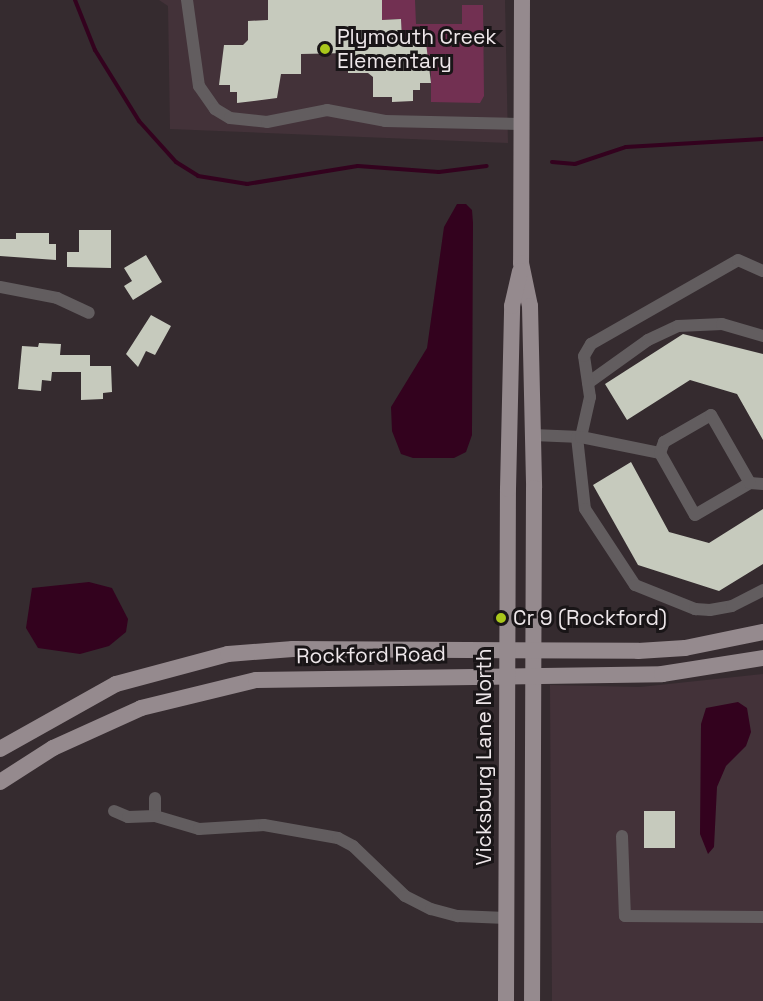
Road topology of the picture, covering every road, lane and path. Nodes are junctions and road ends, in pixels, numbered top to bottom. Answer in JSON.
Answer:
{"nodes":[{"id":1,"x":187,"y":0,"type":"edge"},
{"id":2,"x":522,"y":0,"type":"edge"},
{"id":3,"x":522,"y":124,"type":"junction"},
{"id":4,"x":521,"y":263,"type":"junction"},
{"id":5,"x":763,"y":271,"type":"edge"},
{"id":6,"x":0,"y":287,"type":"edge"},
{"id":7,"x":90,"y":313,"type":"dead end"},
{"id":8,"x":763,"y":336,"type":"edge"},
{"id":9,"x":588,"y":383,"type":"junction"},
{"id":10,"x":533,"y":435,"type":"junction"},
{"id":11,"x":579,"y":436,"type":"junction"},
{"id":12,"x":660,"y":453,"type":"junction"},
{"id":13,"x":750,"y":483,"type":"junction"},
{"id":14,"x":763,"y":484,"type":"edge"},
{"id":15,"x":763,"y":590,"type":"edge"},
{"id":16,"x":763,"y":632,"type":"edge"},
{"id":17,"x":506,"y":648,"type":"junction"},
{"id":18,"x":533,"y":648,"type":"junction"},
{"id":19,"x":763,"y":658,"type":"edge"},
{"id":20,"x":507,"y":676,"type":"junction"},
{"id":21,"x":533,"y":676,"type":"junction"},
{"id":22,"x":0,"y":749,"type":"edge"},
{"id":23,"x":0,"y":782,"type":"edge"},
{"id":24,"x":155,"y":798,"type":"dead end"},
{"id":25,"x":114,"y":811,"type":"dead end"},
{"id":26,"x":155,"y":816,"type":"junction"},
{"id":27,"x":622,"y":836,"type":"dead end"},
{"id":28,"x":763,"y":917,"type":"edge"},
{"id":29,"x":506,"y":918,"type":"junction"},
{"id":30,"x":506,"y":1001,"type":"edge"},
{"id":31,"x":532,"y":1001,"type":"edge"}],
"edges":[{"from":1,"to":3,"type":"street"},
{"from":2,"to":3,"type":"main road","name":"Vicksburg Lane North"},
{"from":3,"to":4,"type":"main road","name":"Vicksburg Lane North"},
{"from":4,"to":10,"type":"main road","name":"Vicksburg Lane North"},
{"from":4,"to":17,"type":"main road","name":"Vicksburg Lane North"},
{"from":5,"to":9,"type":"street"},
{"from":6,"to":7,"type":"street"},
{"from":8,"to":9,"type":"street"},
{"from":9,"to":11,"type":"street"},
{"from":10,"to":11,"type":"street"},
{"from":10,"to":18,"type":"main road","name":"Vicksburg Lane North"},
{"from":11,"to":12,"type":"street"},
{"from":11,"to":15,"type":"street"},
{"from":12,"to":13,"type":"street"},
{"from":12,"to":13,"type":"street"},
{"from":13,"to":14,"type":"street"},
{"from":16,"to":18,"type":"main road","name":"Rockford Road"},
{"from":17,"to":18,"type":"main road","name":"Rockford Road"},
{"from":17,"to":20,"type":"main road","name":"Vicksburg Lane North"},
{"from":17,"to":22,"type":"main road","name":"Rockford Road"},
{"from":18,"to":21,"type":"main road","name":"Vicksburg Lane North"},
{"from":19,"to":21,"type":"main road","name":"Rockford Road"},
{"from":20,"to":21,"type":"main road","name":"Rockford Road"},
{"from":20,"to":23,"type":"main road","name":"Rockford Road"},
{"from":20,"to":29,"type":"main road","name":"Vicksburg Lane North"},
{"from":21,"to":31,"type":"main road","name":"Vicksburg Lane North"},
{"from":24,"to":26,"type":"street"},
{"from":25,"to":26,"type":"street"},
{"from":26,"to":29,"type":"street"},
{"from":27,"to":28,"type":"street"},
{"from":29,"to":30,"type":"main road","name":"Vicksburg Lane North"}]}
